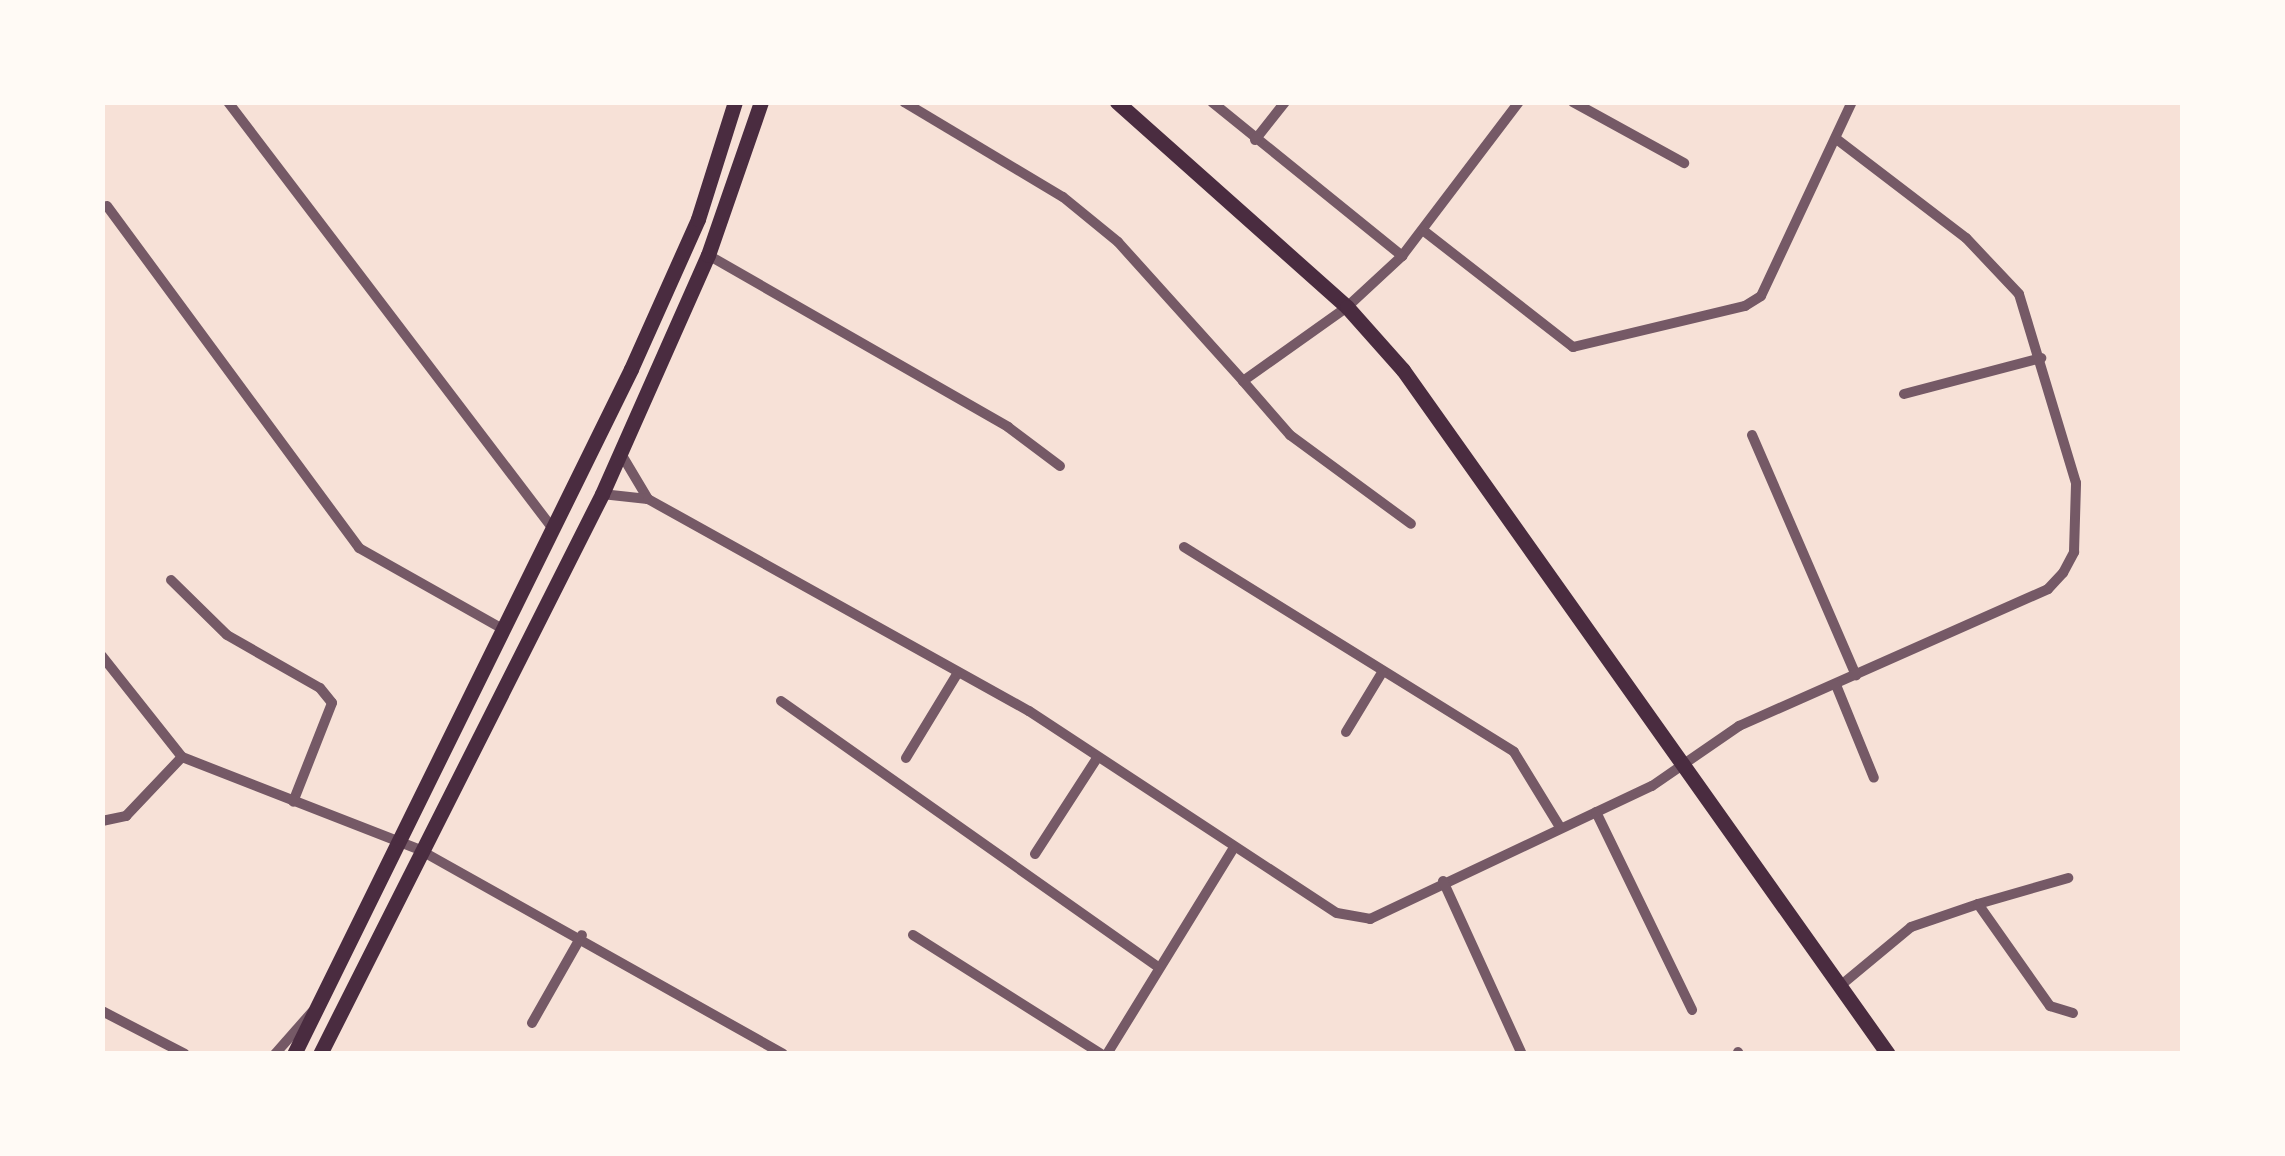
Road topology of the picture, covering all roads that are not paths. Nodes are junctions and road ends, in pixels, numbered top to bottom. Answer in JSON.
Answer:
{"nodes":[{"id":1,"x":228,"y":102,"type":"edge"},
{"id":2,"x":735,"y":102,"type":"edge"},
{"id":3,"x":761,"y":102,"type":"edge"},
{"id":4,"x":904,"y":102,"type":"edge"},
{"id":5,"x":1117,"y":102,"type":"edge"},
{"id":6,"x":1212,"y":102,"type":"edge"},
{"id":7,"x":1285,"y":102,"type":"edge"},
{"id":8,"x":1519,"y":102,"type":"edge"},
{"id":9,"x":1573,"y":102,"type":"edge"},
{"id":10,"x":1852,"y":102,"type":"edge"},
{"id":11,"x":1256,"y":140,"type":"junction"},
{"id":12,"x":1838,"y":140,"type":"junction"},
{"id":13,"x":1684,"y":163,"type":"dead end"},
{"id":14,"x":107,"y":206,"type":"dead end"},
{"id":15,"x":1424,"y":231,"type":"junction"},
{"id":16,"x":709,"y":255,"type":"junction"},
{"id":17,"x":1402,"y":256,"type":"junction"},
{"id":18,"x":1347,"y":307,"type":"junction"},
{"id":19,"x":2042,"y":358,"type":"junction"},
{"id":20,"x":1243,"y":381,"type":"junction"},
{"id":21,"x":1904,"y":394,"type":"dead end"},
{"id":22,"x":1752,"y":435,"type":"dead end"},
{"id":23,"x":620,"y":452,"type":"junction"},
{"id":24,"x":1060,"y":466,"type":"dead end"},
{"id":25,"x":602,"y":494,"type":"junction"},
{"id":26,"x":648,"y":499,"type":"junction"},
{"id":27,"x":1411,"y":524,"type":"dead end"},
{"id":28,"x":553,"y":529,"type":"junction"},
{"id":29,"x":1184,"y":548,"type":"dead end"},
{"id":30,"x":171,"y":580,"type":"dead end"},
{"id":31,"x":503,"y":628,"type":"junction"},
{"id":32,"x":102,"y":656,"type":"edge"},
{"id":33,"x":1383,"y":671,"type":"junction"},
{"id":34,"x":957,"y":674,"type":"junction"},
{"id":35,"x":1856,"y":675,"type":"junction"},
{"id":36,"x":1836,"y":685,"type":"junction"},
{"id":37,"x":781,"y":700,"type":"dead end"},
{"id":38,"x":1346,"y":732,"type":"dead end"},
{"id":39,"x":182,"y":757,"type":"junction"},
{"id":40,"x":906,"y":758,"type":"dead end"},
{"id":41,"x":1097,"y":758,"type":"junction"},
{"id":42,"x":1684,"y":765,"type":"junction"},
{"id":43,"x":1874,"y":778,"type":"dead end"},
{"id":44,"x":293,"y":802,"type":"junction"},
{"id":45,"x":1596,"y":812,"type":"junction"},
{"id":46,"x":102,"y":821,"type":"edge"},
{"id":47,"x":1560,"y":827,"type":"junction"},
{"id":48,"x":398,"y":841,"type":"junction"},
{"id":49,"x":1233,"y":849,"type":"junction"},
{"id":50,"x":420,"y":850,"type":"junction"},
{"id":51,"x":1035,"y":854,"type":"dead end"},
{"id":52,"x":2068,"y":878,"type":"dead end"},
{"id":53,"x":1443,"y":881,"type":"junction"},
{"id":54,"x":1978,"y":904,"type":"junction"},
{"id":55,"x":582,"y":935,"type":"junction"},
{"id":56,"x":913,"y":935,"type":"dead end"},
{"id":57,"x":1155,"y":965,"type":"junction"},
{"id":58,"x":1840,"y":986,"type":"junction"},
{"id":59,"x":317,"y":1009,"type":"junction"},
{"id":60,"x":1693,"y":1010,"type":"dead end"},
{"id":61,"x":102,"y":1011,"type":"edge"},
{"id":62,"x":2073,"y":1013,"type":"dead end"},
{"id":63,"x":532,"y":1023,"type":"dead end"},
{"id":64,"x":185,"y":1054,"type":"edge"},
{"id":65,"x":275,"y":1054,"type":"edge"},
{"id":66,"x":294,"y":1054,"type":"edge"},
{"id":67,"x":320,"y":1054,"type":"edge"},
{"id":68,"x":783,"y":1054,"type":"edge"},
{"id":69,"x":1104,"y":1054,"type":"edge"},
{"id":70,"x":1522,"y":1054,"type":"edge"},
{"id":71,"x":1888,"y":1054,"type":"edge"}],
"edges":[{"from":1,"to":28,"type":"street"},
{"from":2,"to":28,"type":"main road"},
{"from":3,"to":16,"type":"main road"},
{"from":4,"to":20,"type":"street"},
{"from":5,"to":18,"type":"main road"},
{"from":6,"to":11,"type":"street"},
{"from":7,"to":11,"type":"street"},
{"from":8,"to":15,"type":"street"},
{"from":9,"to":13,"type":"street"},
{"from":10,"to":12,"type":"street"},
{"from":11,"to":17,"type":"street"},
{"from":12,"to":15,"type":"street"},
{"from":12,"to":19,"type":"street"},
{"from":14,"to":31,"type":"street"},
{"from":15,"to":17,"type":"street"},
{"from":16,"to":23,"type":"main road"},
{"from":16,"to":24,"type":"street"},
{"from":17,"to":18,"type":"street"},
{"from":18,"to":20,"type":"street"},
{"from":18,"to":42,"type":"main road"},
{"from":19,"to":21,"type":"street"},
{"from":19,"to":35,"type":"street"},
{"from":20,"to":27,"type":"street"},
{"from":22,"to":35,"type":"street"},
{"from":23,"to":25,"type":"main road"},
{"from":23,"to":26,"type":"street"},
{"from":25,"to":26,"type":"street"},
{"from":25,"to":50,"type":"main road"},
{"from":26,"to":34,"type":"street"},
{"from":28,"to":31,"type":"main road"},
{"from":29,"to":33,"type":"street"},
{"from":30,"to":44,"type":"street"},
{"from":31,"to":48,"type":"main road"},
{"from":32,"to":39,"type":"street"},
{"from":33,"to":38,"type":"street"},
{"from":33,"to":47,"type":"street"},
{"from":34,"to":40,"type":"street"},
{"from":34,"to":41,"type":"street"},
{"from":35,"to":36,"type":"street"},
{"from":36,"to":42,"type":"street"},
{"from":36,"to":43,"type":"street"},
{"from":37,"to":57,"type":"street"},
{"from":39,"to":44,"type":"street"},
{"from":39,"to":46,"type":"street"},
{"from":41,"to":49,"type":"street"},
{"from":41,"to":51,"type":"street"},
{"from":42,"to":45,"type":"street"},
{"from":42,"to":58,"type":"main road"},
{"from":44,"to":48,"type":"street"},
{"from":45,"to":47,"type":"street"},
{"from":45,"to":60,"type":"street"},
{"from":47,"to":53,"type":"street"},
{"from":48,"to":50,"type":"street"},
{"from":48,"to":59,"type":"main road"},
{"from":49,"to":53,"type":"street"},
{"from":49,"to":57,"type":"street"},
{"from":50,"to":55,"type":"street"},
{"from":50,"to":67,"type":"main road"},
{"from":52,"to":54,"type":"street"},
{"from":53,"to":70,"type":"street"},
{"from":54,"to":58,"type":"street"},
{"from":54,"to":62,"type":"street"},
{"from":55,"to":63,"type":"street"},
{"from":55,"to":68,"type":"street"},
{"from":56,"to":69,"type":"street"},
{"from":57,"to":69,"type":"street"},
{"from":58,"to":71,"type":"main road"},
{"from":59,"to":65,"type":"street"},
{"from":59,"to":66,"type":"main road"},
{"from":61,"to":64,"type":"street"}]}
